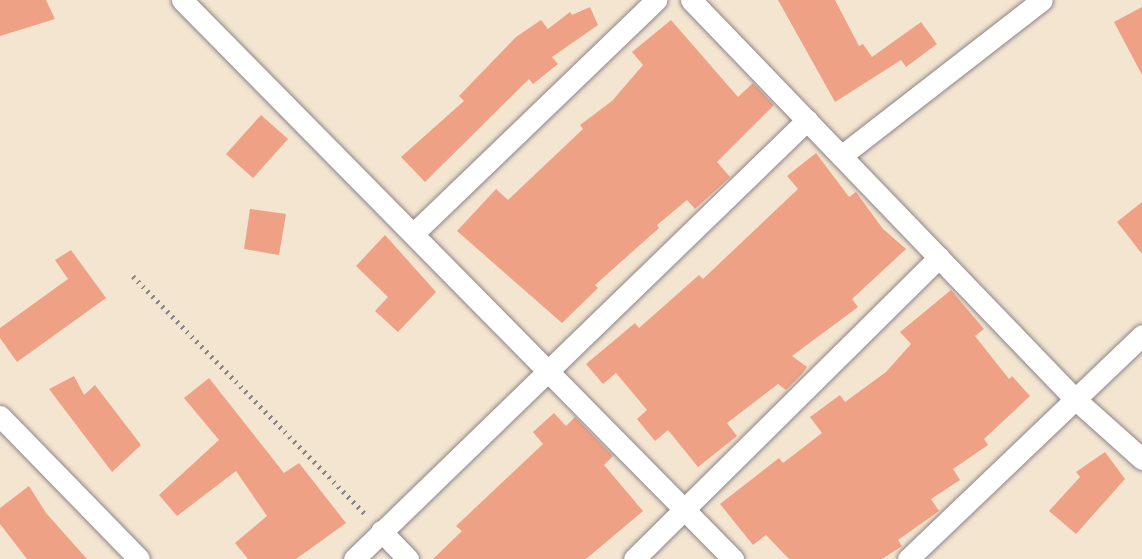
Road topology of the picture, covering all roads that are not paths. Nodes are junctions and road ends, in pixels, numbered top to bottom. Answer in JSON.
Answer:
{"nodes":[{"id":1,"x":182,"y":0,"type":"edge"},
{"id":2,"x":656,"y":0,"type":"edge"},
{"id":3,"x":691,"y":0,"type":"edge"},
{"id":4,"x":1042,"y":0,"type":"edge"},
{"id":5,"x":807,"y":120,"type":"junction"},
{"id":6,"x":841,"y":156,"type":"junction"},
{"id":7,"x":415,"y":232,"type":"junction"},
{"id":8,"x":939,"y":257,"type":"junction"},
{"id":9,"x":1142,"y":335,"type":"edge"},
{"id":10,"x":548,"y":369,"type":"junction"},
{"id":11,"x":1075,"y":399,"type":"junction"},
{"id":12,"x":0,"y":416,"type":"edge"},
{"id":13,"x":1142,"y":459,"type":"edge"},
{"id":14,"x":684,"y":509,"type":"junction"},
{"id":15,"x":381,"y":531,"type":"junction"},
{"id":16,"x":139,"y":559,"type":"edge"},
{"id":17,"x":354,"y":559,"type":"edge"},
{"id":18,"x":408,"y":559,"type":"edge"},
{"id":19,"x":634,"y":559,"type":"edge"},
{"id":20,"x":733,"y":559,"type":"edge"},
{"id":21,"x":908,"y":559,"type":"edge"}],
"edges":[{"from":1,"to":7,"type":"street"},
{"from":2,"to":7,"type":"street"},
{"from":3,"to":5,"type":"street"},
{"from":4,"to":6,"type":"street"},
{"from":5,"to":6,"type":"street"},
{"from":5,"to":10,"type":"street"},
{"from":6,"to":8,"type":"street"},
{"from":7,"to":10,"type":"street"},
{"from":8,"to":11,"type":"street"},
{"from":8,"to":14,"type":"street"},
{"from":9,"to":11,"type":"street"},
{"from":10,"to":14,"type":"street"},
{"from":10,"to":15,"type":"street"},
{"from":11,"to":13,"type":"street"},
{"from":11,"to":21,"type":"street"},
{"from":12,"to":16,"type":"street"},
{"from":14,"to":19,"type":"street"},
{"from":14,"to":20,"type":"street"},
{"from":15,"to":17,"type":"street"},
{"from":15,"to":18,"type":"street"}]}
